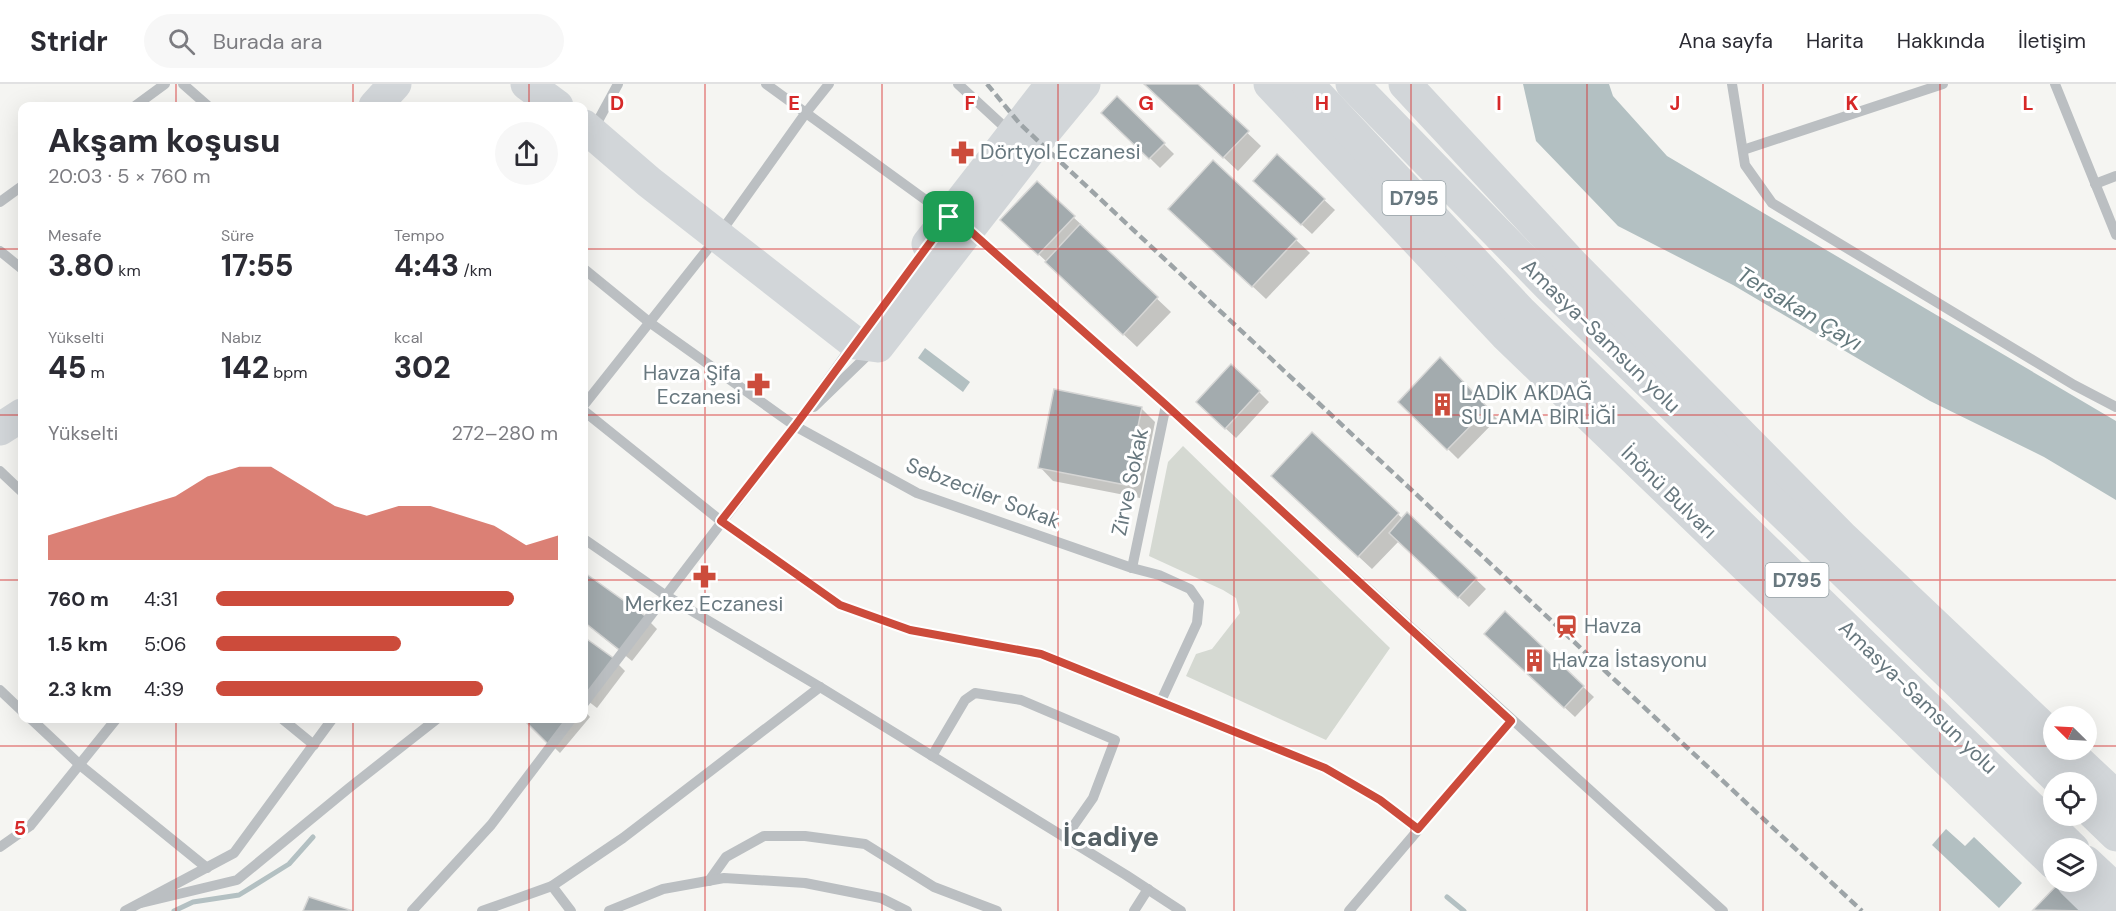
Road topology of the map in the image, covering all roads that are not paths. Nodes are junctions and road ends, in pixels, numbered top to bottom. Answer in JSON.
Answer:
{"nodes":[{"id":1,"x":165,"y":84,"type":"edge"},
{"id":2,"x":183,"y":84,"type":"edge"},
{"id":3,"x":527,"y":84,"type":"edge"},
{"id":4,"x":618,"y":84,"type":"edge"},
{"id":5,"x":766,"y":84,"type":"edge"},
{"id":6,"x":829,"y":84,"type":"edge"},
{"id":7,"x":958,"y":84,"type":"edge"},
{"id":8,"x":1052,"y":84,"type":"edge"},
{"id":9,"x":1084,"y":84,"type":"edge"},
{"id":10,"x":1269,"y":84,"type":"edge"},
{"id":11,"x":1307,"y":84,"type":"edge"},
{"id":12,"x":1352,"y":84,"type":"edge"},
{"id":13,"x":1405,"y":84,"type":"edge"},
{"id":14,"x":1732,"y":84,"type":"edge"},
{"id":15,"x":1943,"y":84,"type":"edge"},
{"id":16,"x":2055,"y":84,"type":"edge"},
{"id":17,"x":140,"y":102,"type":"edge"},
{"id":18,"x":203,"y":102,"type":"edge"},
{"id":19,"x":552,"y":102,"type":"edge"},
{"id":20,"x":804,"y":114,"type":"junction"},
{"id":21,"x":588,"y":130,"type":"edge"},
{"id":22,"x":1012,"y":134,"type":"junction"},
{"id":23,"x":588,"y":135,"type":"edge"},
{"id":24,"x":1743,"y":150,"type":"junction"},
{"id":25,"x":2116,"y":176,"type":"edge"},
{"id":26,"x":2095,"y":184,"type":"junction"},
{"id":27,"x":18,"y":189,"type":"edge"},
{"id":28,"x":0,"y":202,"type":"edge"},
{"id":29,"x":958,"y":223,"type":"junction"},
{"id":30,"x":2116,"y":235,"type":"edge"},
{"id":31,"x":718,"y":236,"type":"junction"},
{"id":32,"x":0,"y":251,"type":"edge"},
{"id":33,"x":18,"y":266,"type":"edge"},
{"id":34,"x":588,"y":272,"type":"edge"},
{"id":35,"x":649,"y":322,"type":"junction"},
{"id":36,"x":867,"y":344,"type":"junction"},
{"id":37,"x":588,"y":400,"type":"edge"},
{"id":38,"x":1166,"y":405,"type":"junction"},
{"id":39,"x":2116,"y":407,"type":"edge"},
{"id":40,"x":588,"y":414,"type":"edge"},
{"id":41,"x":18,"y":418,"type":"edge"},
{"id":42,"x":795,"y":426,"type":"junction"},
{"id":43,"x":0,"y":429,"type":"edge"},
{"id":44,"x":0,"y":471,"type":"edge"},
{"id":45,"x":18,"y":488,"type":"edge"},
{"id":46,"x":721,"y":521,"type":"junction"},
{"id":47,"x":588,"y":542,"type":"edge"},
{"id":48,"x":1132,"y":568,"type":"junction"},
{"id":49,"x":665,"y":595,"type":"junction"},
{"id":50,"x":820,"y":687,"type":"junction"},
{"id":51,"x":0,"y":690,"type":"edge"},
{"id":52,"x":588,"y":698,"type":"edge"},
{"id":53,"x":1161,"y":702,"type":"junction"},
{"id":54,"x":18,"y":707,"type":"edge"},
{"id":55,"x":1511,"y":721,"type":"junction"},
{"id":56,"x":35,"y":723,"type":"edge"},
{"id":57,"x":113,"y":723,"type":"edge"},
{"id":58,"x":287,"y":723,"type":"edge"},
{"id":59,"x":329,"y":723,"type":"edge"},
{"id":60,"x":432,"y":723,"type":"edge"},
{"id":61,"x":568,"y":723,"type":"edge"},
{"id":62,"x":2043,"y":728,"type":"edge"},
{"id":63,"x":314,"y":745,"type":"junction"},
{"id":64,"x":932,"y":756,"type":"junction"},
{"id":65,"x":2077,"y":760,"type":"edge"},
{"id":66,"x":80,"y":765,"type":"junction"},
{"id":67,"x":2051,"y":772,"type":"edge"},
{"id":68,"x":2116,"y":797,"type":"edge"},
{"id":69,"x":2097,"y":817,"type":"edge"},
{"id":70,"x":1418,"y":829,"type":"junction"},
{"id":71,"x":2116,"y":835,"type":"edge"},
{"id":72,"x":1065,"y":837,"type":"junction"},
{"id":73,"x":2062,"y":838,"type":"edge"},
{"id":74,"x":0,"y":847,"type":"edge"},
{"id":75,"x":2043,"y":852,"type":"edge"},
{"id":76,"x":207,"y":868,"type":"junction"},
{"id":77,"x":2097,"y":872,"type":"edge"},
{"id":78,"x":708,"y":881,"type":"junction"},
{"id":79,"x":552,"y":886,"type":"junction"},
{"id":80,"x":1148,"y":889,"type":"junction"},
{"id":81,"x":2116,"y":890,"type":"edge"},
{"id":82,"x":2083,"y":892,"type":"edge"},
{"id":83,"x":141,"y":903,"type":"junction"},
{"id":84,"x":125,"y":911,"type":"edge"},
{"id":85,"x":412,"y":911,"type":"edge"},
{"id":86,"x":482,"y":911,"type":"edge"},
{"id":87,"x":571,"y":911,"type":"edge"},
{"id":88,"x":609,"y":911,"type":"edge"},
{"id":89,"x":907,"y":911,"type":"edge"},
{"id":90,"x":997,"y":911,"type":"edge"},
{"id":91,"x":1134,"y":911,"type":"edge"},
{"id":92,"x":1181,"y":911,"type":"edge"},
{"id":93,"x":1349,"y":911,"type":"edge"},
{"id":94,"x":1723,"y":911,"type":"edge"},
{"id":95,"x":2103,"y":911,"type":"edge"}],
"edges":[{"from":1,"to":17,"type":"street"},
{"from":2,"to":18,"type":"street"},
{"from":3,"to":19,"type":"main road"},
{"from":4,"to":21,"type":"street"},
{"from":5,"to":20,"type":"street"},
{"from":6,"to":20,"type":"street"},
{"from":7,"to":22,"type":"street"},
{"from":8,"to":22,"type":"main road"},
{"from":9,"to":29,"type":"main road"},
{"from":10,"to":75,"type":"main road","name":"İnönü Bulvarı"},
{"from":11,"to":73,"type":"main road","name":"Amasya-Samsun yolu","number":"D795"},
{"from":12,"to":67,"type":"main road","name":"Amasya-Samsun yolu","number":"D795"},
{"from":13,"to":62,"type":"main road"},
{"from":14,"to":24,"type":"street"},
{"from":15,"to":24,"type":"street"},
{"from":16,"to":26,"type":"street"},
{"from":20,"to":29,"type":"street"},
{"from":20,"to":31,"type":"street"},
{"from":22,"to":29,"type":"main road"},
{"from":23,"to":31,"type":"main road"},
{"from":24,"to":39,"type":"street"},
{"from":25,"to":26,"type":"street"},
{"from":26,"to":30,"type":"street"},
{"from":27,"to":28,"type":"street"},
{"from":29,"to":36,"type":"main road"},
{"from":29,"to":38,"type":"street"},
{"from":31,"to":35,"type":"street"},
{"from":31,"to":36,"type":"main road"},
{"from":32,"to":33,"type":"street"},
{"from":34,"to":35,"type":"street","name":"Sebzeciler Sokak"},
{"from":35,"to":37,"type":"street"},
{"from":35,"to":42,"type":"street","name":"Sebzeciler Sokak"},
{"from":36,"to":42,"type":"street"},
{"from":36,"to":42,"type":"street"},
{"from":38,"to":48,"type":"street","name":"Zirve Sokak"},
{"from":38,"to":55,"type":"street"},
{"from":40,"to":46,"type":"street"},
{"from":41,"to":43,"type":"main road"},
{"from":42,"to":46,"type":"street"},
{"from":42,"to":48,"type":"street","name":"Sebzeciler Sokak"},
{"from":44,"to":45,"type":"street"},
{"from":46,"to":49,"type":"street"},
{"from":46,"to":53,"type":"street"},
{"from":47,"to":49,"type":"street"},
{"from":48,"to":53,"type":"street","name":"Sebzeciler Sokak"},
{"from":49,"to":50,"type":"street"},
{"from":49,"to":52,"type":"street"},
{"from":50,"to":64,"type":"street"},
{"from":50,"to":79,"type":"street"},
{"from":51,"to":54,"type":"street"},
{"from":53,"to":70,"type":"street"},
{"from":55,"to":70,"type":"street"},
{"from":55,"to":94,"type":"street"},
{"from":56,"to":66,"type":"street"},
{"from":57,"to":66,"type":"street"},
{"from":58,"to":63,"type":"street"},
{"from":59,"to":63,"type":"street"},
{"from":60,"to":83,"type":"street"},
{"from":61,"to":85,"type":"street"},
{"from":63,"to":76,"type":"street"},
{"from":64,"to":72,"type":"street"},
{"from":64,"to":72,"type":"street"},
{"from":65,"to":68,"type":"main road"},
{"from":66,"to":74,"type":"street"},
{"from":66,"to":76,"type":"street"},
{"from":69,"to":71,"type":"main road"},
{"from":70,"to":93,"type":"street"},
{"from":72,"to":80,"type":"street"},
{"from":76,"to":83,"type":"street"},
{"from":77,"to":81,"type":"main road"},
{"from":78,"to":88,"type":"street"},
{"from":78,"to":89,"type":"street"},
{"from":78,"to":90,"type":"street"},
{"from":79,"to":86,"type":"street"},
{"from":79,"to":87,"type":"street"},
{"from":80,"to":91,"type":"street"},
{"from":80,"to":92,"type":"street"},
{"from":82,"to":95,"type":"main road"},
{"from":83,"to":84,"type":"street"}]}
